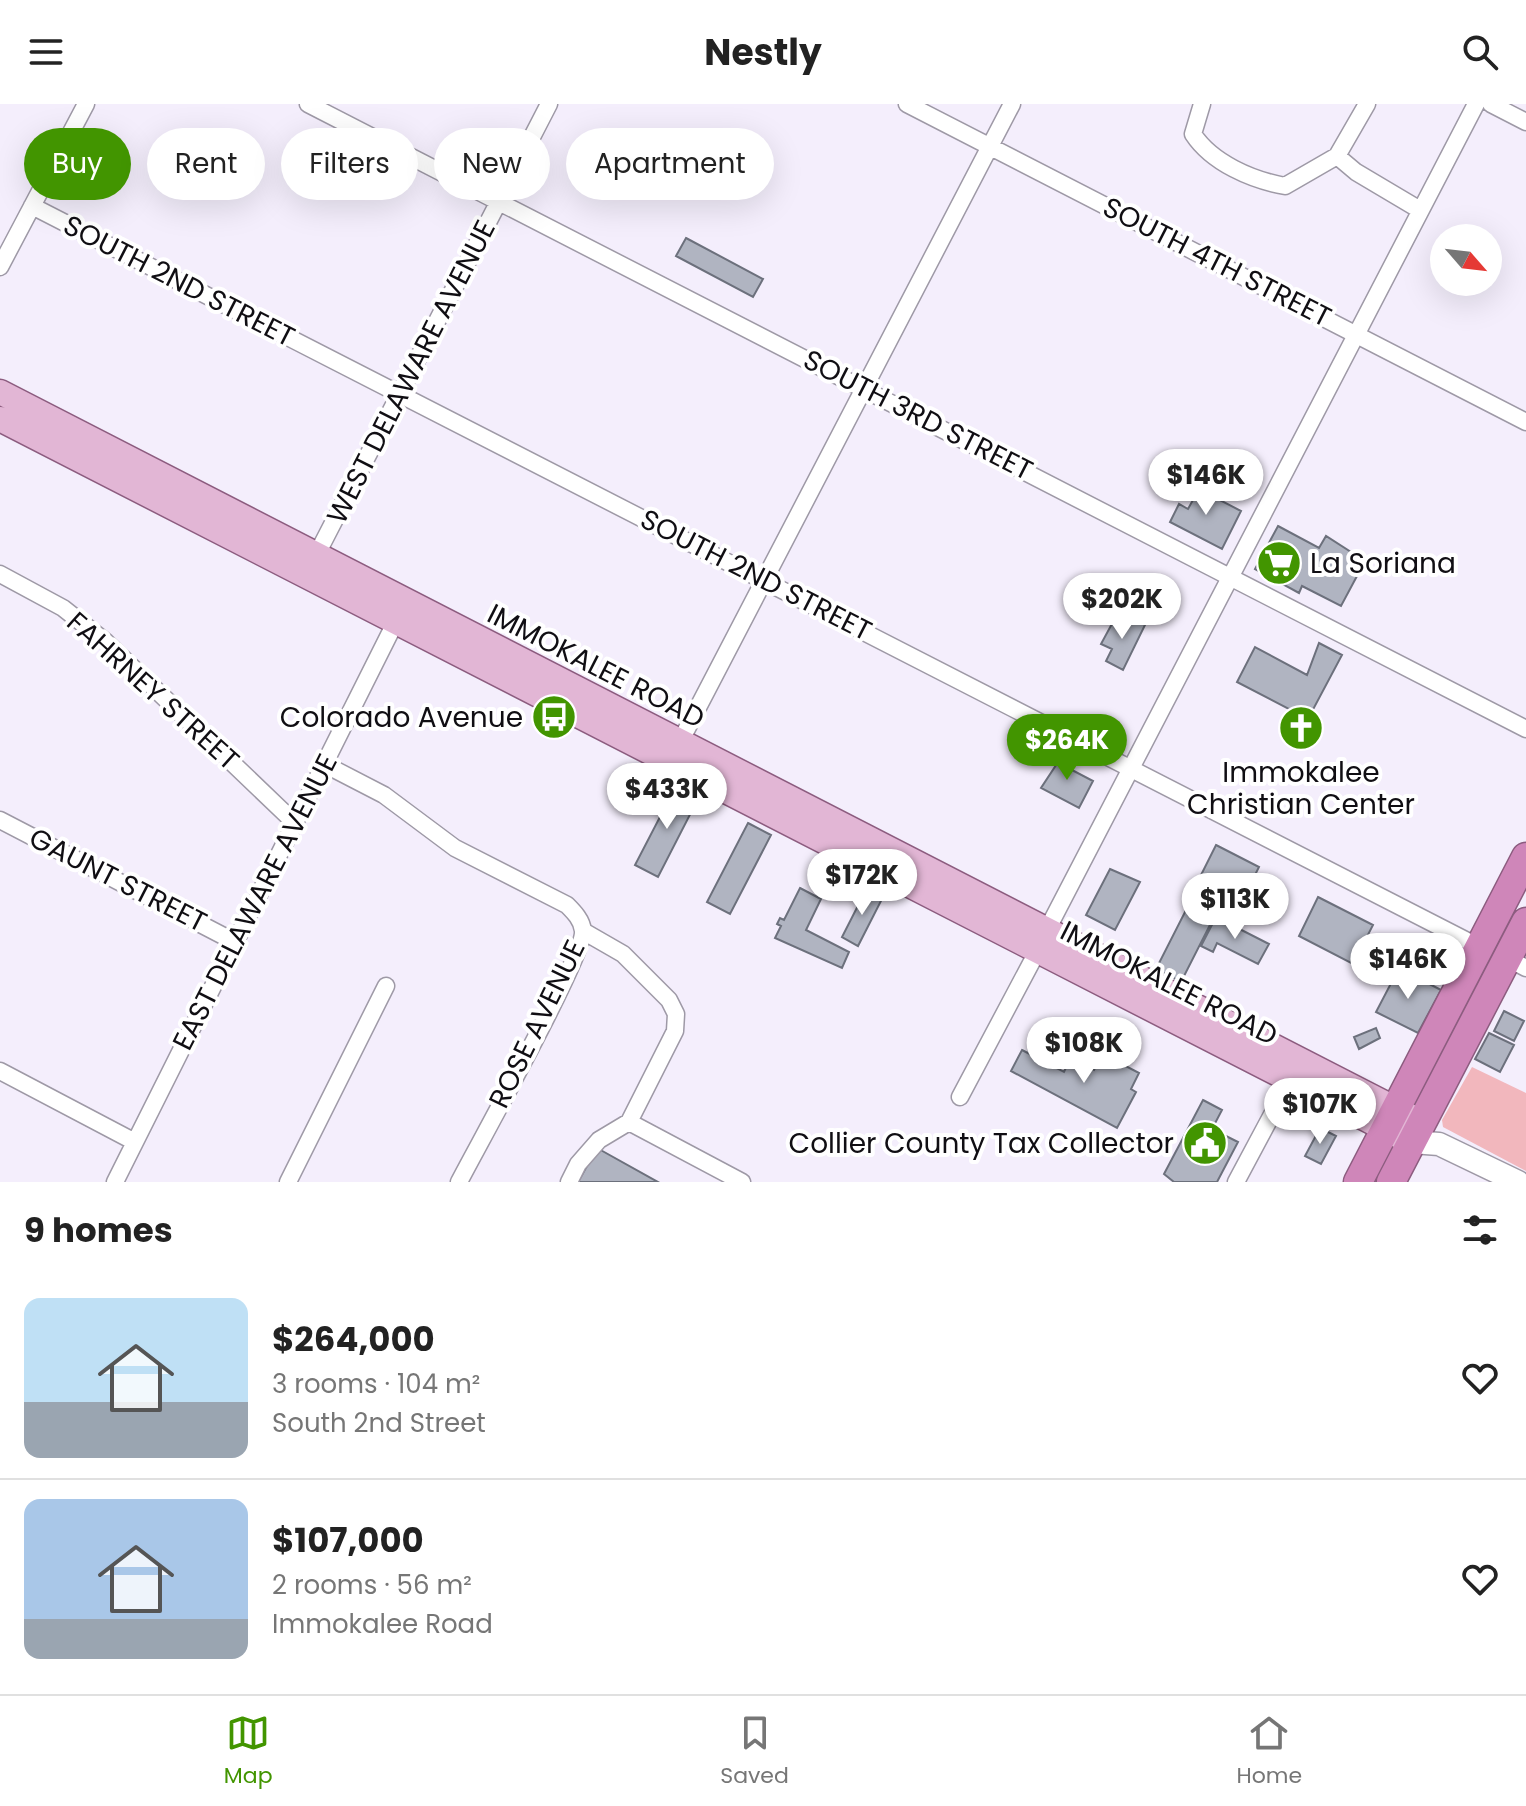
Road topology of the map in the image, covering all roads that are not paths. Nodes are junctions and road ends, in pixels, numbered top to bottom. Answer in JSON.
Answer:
{"nodes":[{"id":1,"x":86,"y":104,"type":"edge"},
{"id":2,"x":308,"y":104,"type":"edge"},
{"id":3,"x":549,"y":104,"type":"edge"},
{"id":4,"x":907,"y":104,"type":"edge"},
{"id":5,"x":1012,"y":104,"type":"edge"},
{"id":6,"x":1202,"y":104,"type":"edge"},
{"id":7,"x":1367,"y":104,"type":"edge"},
{"id":8,"x":1476,"y":104,"type":"edge"},
{"id":9,"x":1491,"y":104,"type":"edge"},
{"id":10,"x":1526,"y":122,"type":"edge"},
{"id":11,"x":989,"y":146,"type":"junction"},
{"id":12,"x":1337,"y":156,"type":"junction"},
{"id":13,"x":498,"y":201,"type":"junction"},
{"id":14,"x":32,"y":206,"type":"junction"},
{"id":15,"x":1420,"y":210,"type":"junction"},
{"id":16,"x":0,"y":267,"type":"edge"},
{"id":17,"x":1356,"y":334,"type":"junction"},
{"id":18,"x":865,"y":387,"type":"junction"},
{"id":19,"x":0,"y":392,"type":"edge"},
{"id":20,"x":398,"y":392,"type":"junction"},
{"id":21,"x":0,"y":419,"type":"edge"},
{"id":22,"x":1526,"y":422,"type":"edge"},
{"id":23,"x":312,"y":565,"type":"junction"},
{"id":24,"x":0,"y":574,"type":"edge"},
{"id":25,"x":1231,"y":576,"type":"junction"},
{"id":26,"x":764,"y":579,"type":"junction"},
{"id":27,"x":401,"y":612,"type":"junction"},
{"id":28,"x":1526,"y":729,"type":"edge"},
{"id":29,"x":675,"y":752,"type":"junction"},
{"id":30,"x":324,"y":764,"type":"junction"},
{"id":31,"x":1131,"y":766,"type":"junction"},
{"id":32,"x":0,"y":820,"type":"edge"},
{"id":33,"x":295,"y":823,"type":"junction"},
{"id":34,"x":1526,"y":857,"type":"edge"},
{"id":35,"x":1526,"y":922,"type":"edge"},
{"id":36,"x":583,"y":931,"type":"junction"},
{"id":37,"x":1043,"y":940,"type":"junction"},
{"id":38,"x":235,"y":942,"type":"junction"},
{"id":39,"x":1479,"y":947,"type":"junction"},
{"id":40,"x":1516,"y":963,"type":"edge"},
{"id":41,"x":386,"y":986,"type":"dead end"},
{"id":42,"x":1219,"y":1030,"type":"junction"},
{"id":43,"x":0,"y":1071,"type":"edge"},
{"id":44,"x":1291,"y":1079,"type":"junction"},
{"id":45,"x":960,"y":1097,"type":"dead end"},
{"id":46,"x":1391,"y":1118,"type":"junction"},
{"id":47,"x":629,"y":1122,"type":"junction"},
{"id":48,"x":1425,"y":1136,"type":"junction"},
{"id":49,"x":135,"y":1142,"type":"junction"},
{"id":50,"x":115,"y":1182,"type":"edge"},
{"id":51,"x":288,"y":1182,"type":"edge"},
{"id":52,"x":459,"y":1182,"type":"edge"},
{"id":53,"x":569,"y":1182,"type":"edge"},
{"id":54,"x":742,"y":1182,"type":"edge"},
{"id":55,"x":1236,"y":1182,"type":"edge"},
{"id":56,"x":1358,"y":1182,"type":"edge"},
{"id":57,"x":1391,"y":1182,"type":"edge"},
{"id":58,"x":1518,"y":1182,"type":"edge"}],
"edges":[{"from":1,"to":14,"type":"street"},
{"from":2,"to":13,"type":"street","name":"SOUTH 3RD STREET"},
{"from":3,"to":13,"type":"street","name":"WEST DELAWARE AVENUE"},
{"from":4,"to":11,"type":"street","name":"SOUTH 4TH STREET"},
{"from":5,"to":11,"type":"street"},
{"from":6,"to":12,"type":"street"},
{"from":7,"to":12,"type":"street"},
{"from":8,"to":15,"type":"street"},
{"from":9,"to":10,"type":"street"},
{"from":11,"to":17,"type":"street","name":"SOUTH 4TH STREET"},
{"from":11,"to":18,"type":"street"},
{"from":12,"to":15,"type":"street"},
{"from":13,"to":18,"type":"street","name":"SOUTH 3RD STREET"},
{"from":13,"to":20,"type":"street","name":"WEST DELAWARE AVENUE"},
{"from":14,"to":16,"type":"street"},
{"from":14,"to":20,"type":"street","name":"SOUTH 2ND STREET"},
{"from":15,"to":17,"type":"street"},
{"from":17,"to":22,"type":"street","name":"SOUTH 4TH STREET"},
{"from":17,"to":25,"type":"street"},
{"from":18,"to":25,"type":"street","name":"SOUTH 3RD STREET"},
{"from":18,"to":26,"type":"street"},
{"from":19,"to":23,"type":"main road","name":"IMMOKALEE ROAD"},
{"from":20,"to":23,"type":"street","name":"WEST DELAWARE AVENUE"},
{"from":20,"to":26,"type":"street","name":"SOUTH 2ND STREET"},
{"from":21,"to":23,"type":"main road","name":"IMMOKALEE ROAD"},
{"from":23,"to":27,"type":"main road","name":"IMMOKALEE ROAD"},
{"from":24,"to":33,"type":"street","name":"FAHRNEY STREET"},
{"from":25,"to":28,"type":"street","name":"SOUTH 3RD STREET"},
{"from":25,"to":31,"type":"street"},
{"from":26,"to":29,"type":"street"},
{"from":26,"to":31,"type":"street","name":"SOUTH 2ND STREET"},
{"from":27,"to":29,"type":"main road","name":"IMMOKALEE ROAD"},
{"from":27,"to":30,"type":"street","name":"EAST DELAWARE AVENUE"},
{"from":29,"to":37,"type":"main road","name":"IMMOKALEE ROAD"},
{"from":30,"to":33,"type":"street","name":"EAST DELAWARE AVENUE"},
{"from":30,"to":36,"type":"street","name":"ROSE AVENUE"},
{"from":31,"to":37,"type":"street"},
{"from":31,"to":39,"type":"street","name":"SOUTH 2ND STREET"},
{"from":32,"to":38,"type":"street","name":"GAUNT STREET"},
{"from":33,"to":38,"type":"street","name":"EAST DELAWARE AVENUE"},
{"from":34,"to":39,"type":"highway"},
{"from":35,"to":40,"type":"highway"},
{"from":36,"to":47,"type":"street"},
{"from":36,"to":52,"type":"street","name":"ROSE AVENUE"},
{"from":37,"to":42,"type":"main road","name":"IMMOKALEE ROAD"},
{"from":37,"to":45,"type":"street"},
{"from":38,"to":49,"type":"street","name":"EAST DELAWARE AVENUE"},
{"from":39,"to":46,"type":"highway"},
{"from":40,"to":48,"type":"highway"},
{"from":41,"to":51,"type":"street"},
{"from":42,"to":44,"type":"main road","name":"IMMOKALEE ROAD"},
{"from":42,"to":46,"type":"main road","name":"IMMOKALEE ROAD"},
{"from":43,"to":49,"type":"street"},
{"from":44,"to":46,"type":"main road","name":"IMMOKALEE ROAD"},
{"from":44,"to":55,"type":"street"},
{"from":46,"to":48,"type":"main road","name":"IMMOKALEE ROAD"},
{"from":46,"to":56,"type":"highway"},
{"from":47,"to":53,"type":"street"},
{"from":47,"to":54,"type":"street"},
{"from":48,"to":57,"type":"highway"},
{"from":48,"to":58,"type":"street"},
{"from":49,"to":50,"type":"street","name":"EAST DELAWARE AVENUE"}]}
